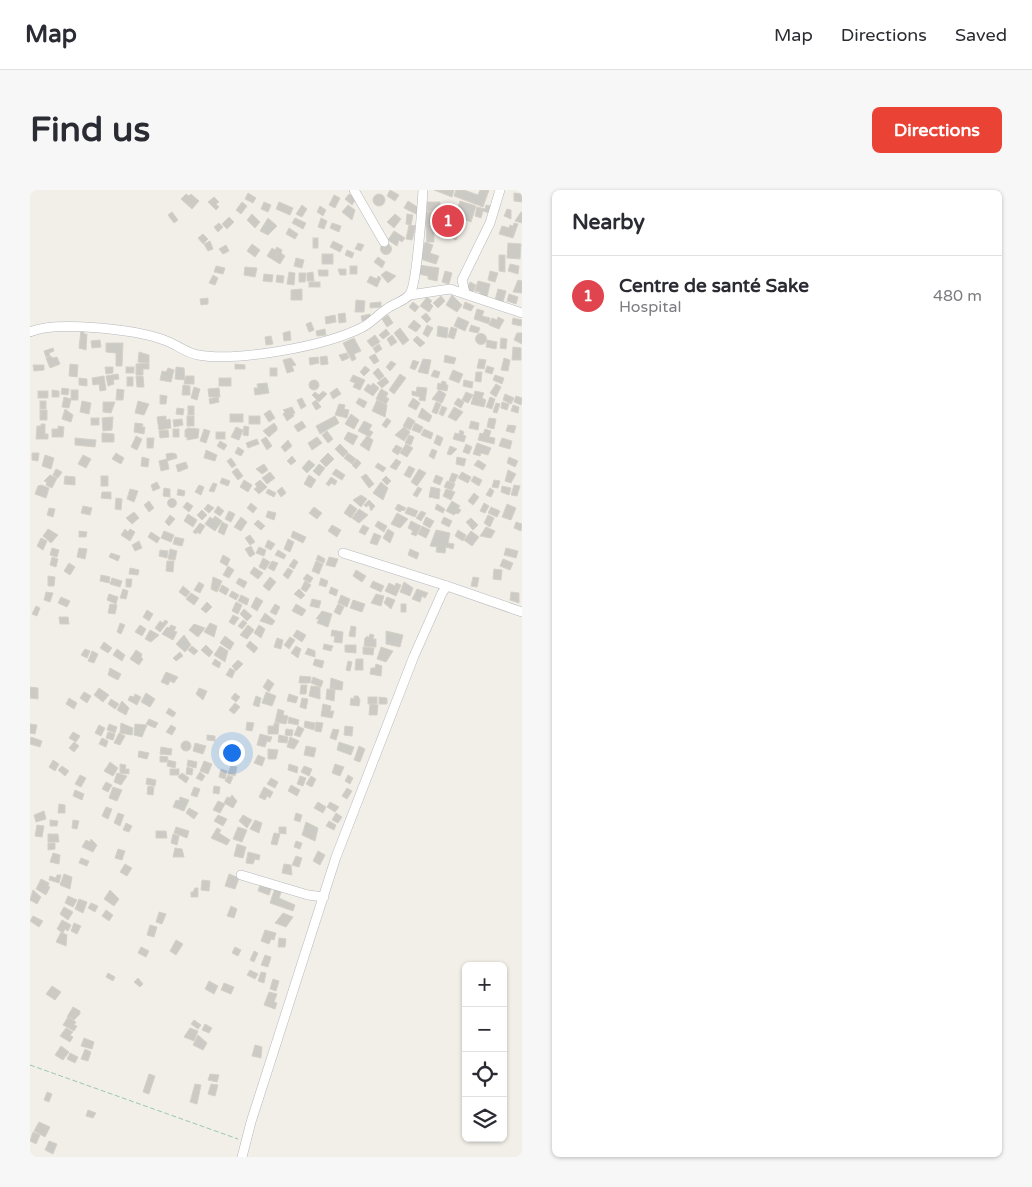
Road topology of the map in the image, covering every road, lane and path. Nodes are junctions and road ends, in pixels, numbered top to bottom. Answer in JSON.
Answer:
{"nodes":[{"id":1,"x":354,"y":190,"type":"edge"},
{"id":2,"x":423,"y":190,"type":"edge"},
{"id":3,"x":500,"y":190,"type":"edge"},
{"id":4,"x":384,"y":242,"type":"dead end"},
{"id":5,"x":465,"y":293,"type":"junction"},
{"id":6,"x":410,"y":295,"type":"junction"},
{"id":7,"x":522,"y":313,"type":"edge"},
{"id":8,"x":30,"y":332,"type":"edge"},
{"id":9,"x":343,"y":552,"type":"dead end"},
{"id":10,"x":446,"y":586,"type":"junction"},
{"id":11,"x":522,"y":612,"type":"edge"},
{"id":12,"x":241,"y":875,"type":"dead end"},
{"id":13,"x":324,"y":897,"type":"junction"},
{"id":14,"x":30,"y":1065,"type":"edge"},
{"id":15,"x":246,"y":1142,"type":"junction"},
{"id":16,"x":242,"y":1157,"type":"edge"}],
"edges":[{"from":1,"to":4,"type":"street"},
{"from":2,"to":6,"type":"street"},
{"from":3,"to":5,"type":"street"},
{"from":5,"to":6,"type":"street"},
{"from":5,"to":7,"type":"street"},
{"from":6,"to":8,"type":"street"},
{"from":9,"to":10,"type":"street"},
{"from":10,"to":11,"type":"street"},
{"from":10,"to":13,"type":"street"},
{"from":12,"to":13,"type":"street"},
{"from":13,"to":15,"type":"street"},
{"from":14,"to":15,"type":"path"},
{"from":15,"to":16,"type":"street"}]}
